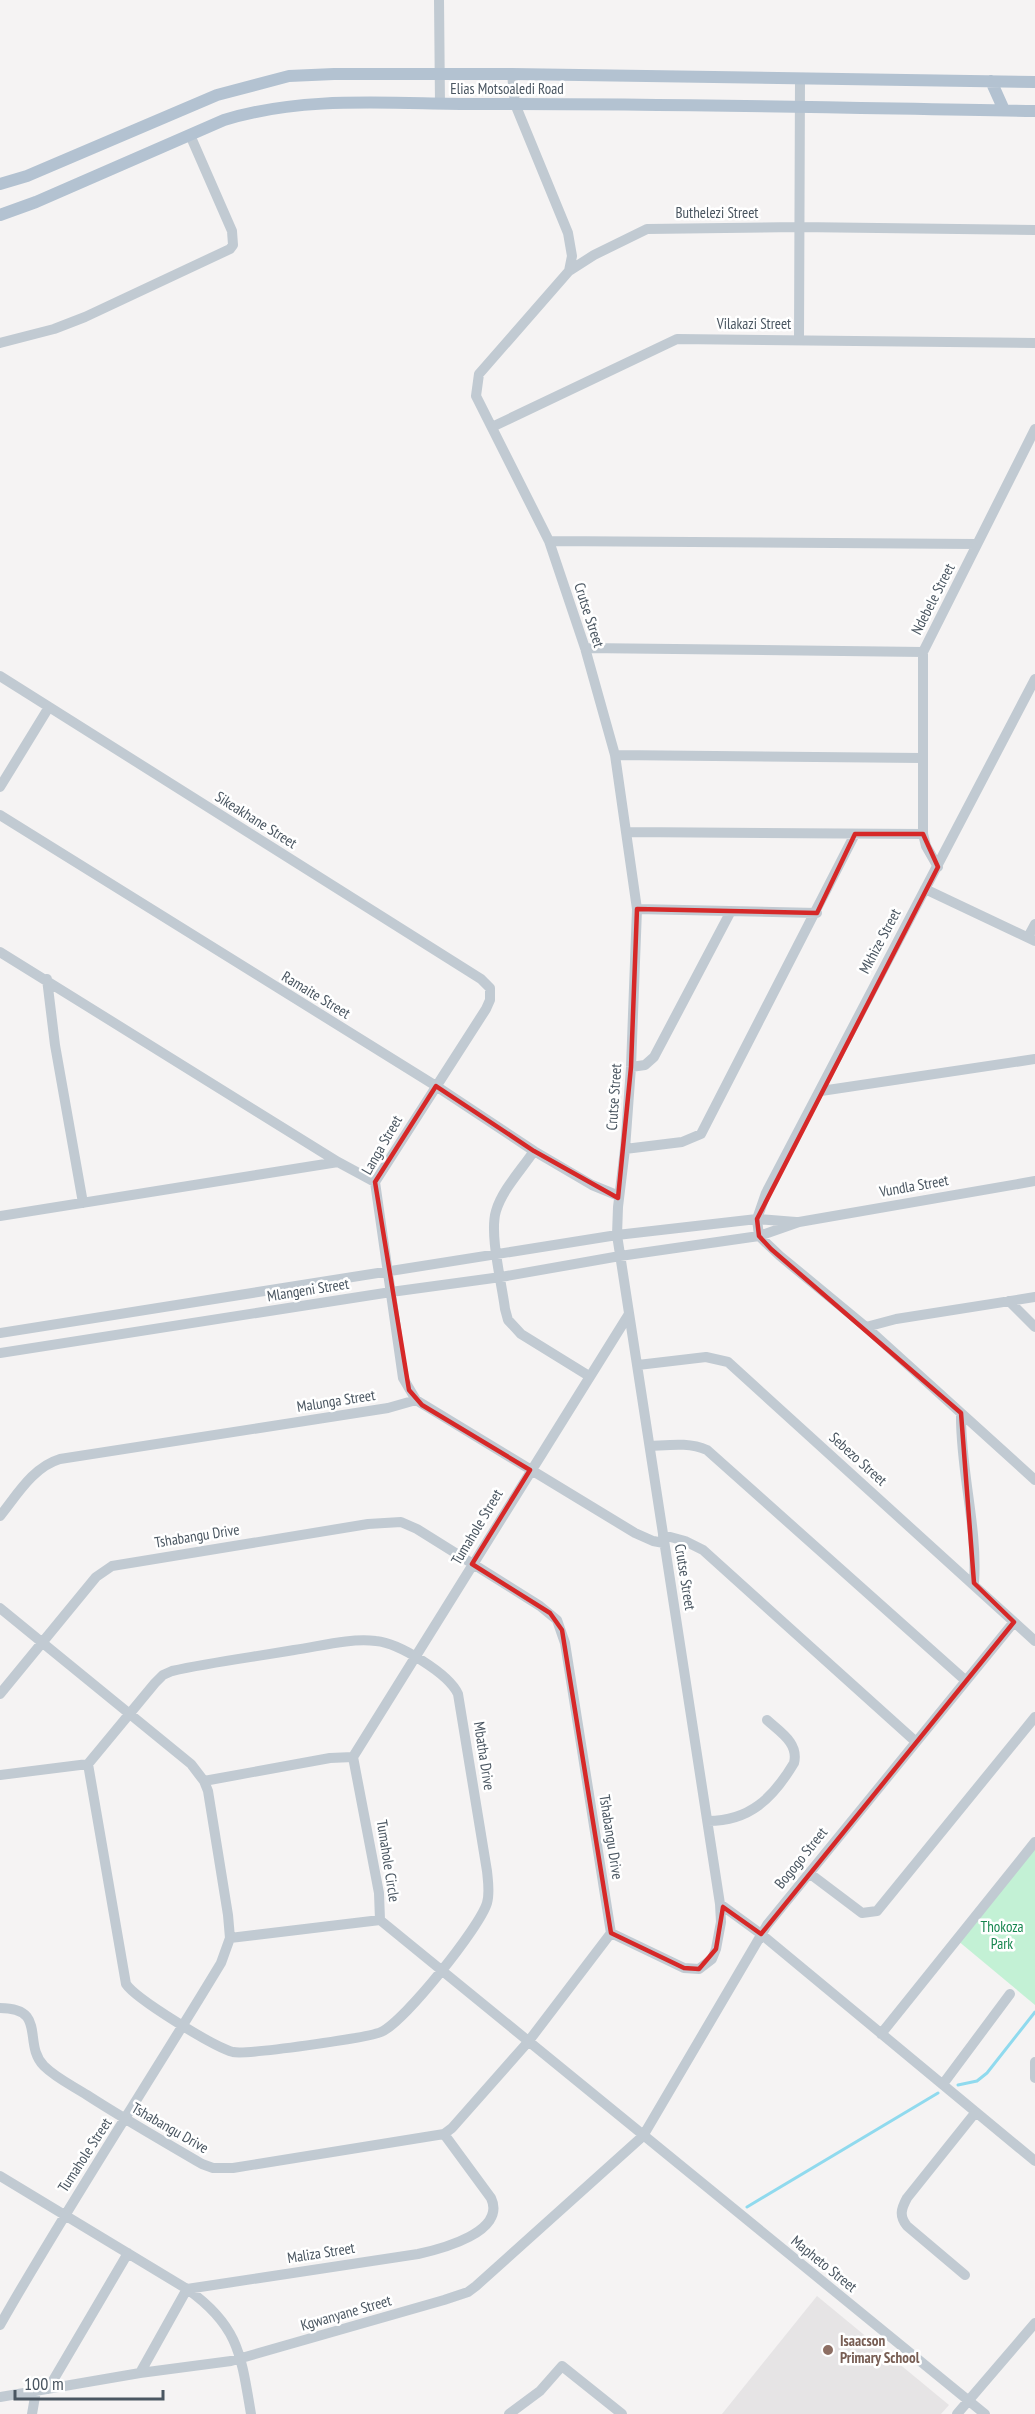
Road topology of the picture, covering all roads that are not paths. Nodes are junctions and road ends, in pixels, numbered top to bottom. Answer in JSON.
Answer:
{"nodes":[{"id":1,"x":440,"y":0,"type":"edge"},
{"id":2,"x":440,"y":74,"type":"junction"},
{"id":3,"x":512,"y":74,"type":"junction"},
{"id":4,"x":800,"y":80,"type":"junction"},
{"id":5,"x":991,"y":81,"type":"junction"},
{"id":6,"x":1035,"y":82,"type":"edge"},
{"id":7,"x":440,"y":104,"type":"junction"},
{"id":8,"x":515,"y":104,"type":"junction"},
{"id":9,"x":800,"y":108,"type":"junction"},
{"id":10,"x":1004,"y":110,"type":"junction"},
{"id":11,"x":1035,"y":111,"type":"edge"},
{"id":12,"x":190,"y":135,"type":"junction"},
{"id":13,"x":0,"y":184,"type":"edge"},
{"id":14,"x":0,"y":215,"type":"edge"},
{"id":15,"x":798,"y":227,"type":"junction"},
{"id":16,"x":1035,"y":230,"type":"edge"},
{"id":17,"x":569,"y":271,"type":"junction"},
{"id":18,"x":798,"y":339,"type":"junction"},
{"id":19,"x":0,"y":343,"type":"edge"},
{"id":20,"x":1035,"y":343,"type":"edge"},
{"id":21,"x":476,"y":396,"type":"joint"},
{"id":22,"x":492,"y":427,"type":"junction"},
{"id":23,"x":1035,"y":429,"type":"edge"},
{"id":24,"x":549,"y":541,"type":"junction"},
{"id":25,"x":977,"y":544,"type":"junction"},
{"id":26,"x":585,"y":648,"type":"junction"},
{"id":27,"x":923,"y":652,"type":"junction"},
{"id":28,"x":0,"y":676,"type":"edge"},
{"id":29,"x":1035,"y":679,"type":"edge"},
{"id":30,"x":49,"y":707,"type":"junction"},
{"id":31,"x":615,"y":755,"type":"junction"},
{"id":32,"x":922,"y":758,"type":"junction"},
{"id":33,"x":0,"y":787,"type":"edge"},
{"id":34,"x":0,"y":815,"type":"edge"},
{"id":35,"x":626,"y":832,"type":"junction"},
{"id":36,"x":855,"y":834,"type":"junction"},
{"id":37,"x":923,"y":834,"type":"junction"},
{"id":38,"x":938,"y":867,"type":"junction"},
{"id":39,"x":925,"y":889,"type":"junction"},
{"id":40,"x":637,"y":909,"type":"junction"},
{"id":41,"x":731,"y":911,"type":"junction"},
{"id":42,"x":817,"y":913,"type":"junction"},
{"id":43,"x":1035,"y":924,"type":"edge"},
{"id":44,"x":1032,"y":939,"type":"edge"},
{"id":45,"x":0,"y":952,"type":"edge"},
{"id":46,"x":47,"y":979,"type":"junction"},
{"id":47,"x":491,"y":993,"type":"joint"},
{"id":48,"x":1035,"y":1059,"type":"edge"},
{"id":49,"x":631,"y":1067,"type":"junction"},
{"id":50,"x":436,"y":1086,"type":"junction"},
{"id":51,"x":821,"y":1091,"type":"junction"},
{"id":52,"x":625,"y":1149,"type":"junction"},
{"id":53,"x":534,"y":1151,"type":"junction"},
{"id":54,"x":338,"y":1162,"type":"junction"},
{"id":55,"x":1035,"y":1181,"type":"edge"},
{"id":56,"x":375,"y":1182,"type":"junction"},
{"id":57,"x":619,"y":1196,"type":"junction"},
{"id":58,"x":83,"y":1203,"type":"junction"},
{"id":59,"x":0,"y":1216,"type":"edge"},
{"id":60,"x":757,"y":1219,"type":"junction"},
{"id":61,"x":799,"y":1222,"type":"junction"},
{"id":62,"x":617,"y":1235,"type":"junction"},
{"id":63,"x":759,"y":1236,"type":"junction"},
{"id":64,"x":497,"y":1256,"type":"junction"},
{"id":65,"x":620,"y":1256,"type":"junction"},
{"id":66,"x":388,"y":1271,"type":"junction"},
{"id":67,"x":501,"y":1277,"type":"junction"},
{"id":68,"x":391,"y":1292,"type":"junction"},
{"id":69,"x":1035,"y":1297,"type":"edge"},
{"id":70,"x":1009,"y":1301,"type":"junction"},
{"id":71,"x":629,"y":1314,"type":"junction"},
{"id":72,"x":866,"y":1327,"type":"junction"},
{"id":73,"x":1035,"y":1327,"type":"edge"},
{"id":74,"x":0,"y":1333,"type":"edge"},
{"id":75,"x":0,"y":1353,"type":"edge"},
{"id":76,"x":638,"y":1365,"type":"junction"},
{"id":77,"x":589,"y":1376,"type":"junction"},
{"id":78,"x":416,"y":1400,"type":"junction"},
{"id":79,"x":961,"y":1413,"type":"junction"},
{"id":80,"x":650,"y":1446,"type":"junction"},
{"id":81,"x":530,"y":1470,"type":"junction"},
{"id":82,"x":1035,"y":1480,"type":"edge"},
{"id":83,"x":0,"y":1516,"type":"edge"},
{"id":84,"x":664,"y":1539,"type":"junction"},
{"id":85,"x":472,"y":1564,"type":"junction"},
{"id":86,"x":974,"y":1583,"type":"junction"},
{"id":87,"x":0,"y":1608,"type":"edge"},
{"id":88,"x":1014,"y":1622,"type":"junction"},
{"id":89,"x":1035,"y":1641,"type":"edge"},
{"id":90,"x":42,"y":1642,"type":"junction"},
{"id":91,"x":416,"y":1658,"type":"junction"},
{"id":92,"x":965,"y":1680,"type":"junction"},
{"id":93,"x":0,"y":1694,"type":"edge"},
{"id":94,"x":129,"y":1713,"type":"junction"},
{"id":95,"x":1035,"y":1717,"type":"edge"},
{"id":96,"x":767,"y":1720,"type":"dead end"},
{"id":97,"x":915,"y":1741,"type":"junction"},
{"id":98,"x":353,"y":1757,"type":"junction"},
{"id":99,"x":88,"y":1764,"type":"junction"},
{"id":100,"x":0,"y":1775,"type":"edge"},
{"id":101,"x":204,"y":1781,"type":"junction"},
{"id":102,"x":708,"y":1821,"type":"junction"},
{"id":103,"x":1035,"y":1842,"type":"edge"},
{"id":104,"x":809,"y":1873,"type":"junction"},
{"id":105,"x":720,"y":1904,"type":"junction"},
{"id":106,"x":380,"y":1920,"type":"junction"},
{"id":107,"x":611,"y":1933,"type":"junction"},
{"id":108,"x":760,"y":1934,"type":"junction"},
{"id":109,"x":230,"y":1938,"type":"junction"},
{"id":110,"x":441,"y":1970,"type":"junction"},
{"id":111,"x":1010,"y":1994,"type":"dead end"},
{"id":112,"x":0,"y":2008,"type":"edge"},
{"id":113,"x":183,"y":2025,"type":"junction"},
{"id":114,"x":881,"y":2034,"type":"junction"},
{"id":115,"x":528,"y":2042,"type":"junction"},
{"id":116,"x":1035,"y":2062,"type":"edge"},
{"id":117,"x":1035,"y":2078,"type":"edge"},
{"id":118,"x":943,"y":2085,"type":"junction"},
{"id":119,"x":975,"y":2113,"type":"junction"},
{"id":120,"x":126,"y":2120,"type":"junction"},
{"id":121,"x":444,"y":2134,"type":"junction"},
{"id":122,"x":644,"y":2136,"type":"junction"},
{"id":123,"x":1035,"y":2161,"type":"edge"},
{"id":124,"x":0,"y":2176,"type":"edge"},
{"id":125,"x":64,"y":2215,"type":"junction"},
{"id":126,"x":128,"y":2253,"type":"junction"},
{"id":127,"x":965,"y":2275,"type":"dead end"},
{"id":128,"x":187,"y":2289,"type":"junction"},
{"id":129,"x":1035,"y":2323,"type":"edge"},
{"id":130,"x":0,"y":2325,"type":"edge"},
{"id":131,"x":242,"y":2358,"type":"junction"},
{"id":132,"x":140,"y":2373,"type":"junction"},
{"id":133,"x":42,"y":2390,"type":"junction"},
{"id":134,"x":0,"y":2397,"type":"edge"},
{"id":135,"x":969,"y":2400,"type":"junction"},
{"id":136,"x":32,"y":2414,"type":"edge"},
{"id":137,"x":251,"y":2414,"type":"edge"},
{"id":138,"x":509,"y":2414,"type":"edge"},
{"id":139,"x":622,"y":2414,"type":"edge"},
{"id":140,"x":957,"y":2414,"type":"edge"},
{"id":141,"x":986,"y":2414,"type":"edge"}],
"edges":[{"from":1,"to":2,"type":"street"},
{"from":2,"to":3,"type":"main road","name":"Elias Motsoaledi Road"},
{"from":2,"to":7,"type":"street"},
{"from":2,"to":13,"type":"main road","name":"Elias Motsoaledi Road"},
{"from":3,"to":4,"type":"main road","name":"Elias Motsoaledi Road"},
{"from":3,"to":8,"type":"street"},
{"from":4,"to":5,"type":"main road","name":"Elias Motsoaledi Road"},
{"from":4,"to":9,"type":"street"},
{"from":5,"to":6,"type":"main road","name":"Elias Motsoaledi Road"},
{"from":5,"to":10,"type":"main road"},
{"from":7,"to":8,"type":"main road","name":"Elias Motsoaledi Road"},
{"from":7,"to":12,"type":"main road","name":"Elias Motsoaledi Road"},
{"from":8,"to":9,"type":"main road","name":"Elias Motsoaledi Road"},
{"from":8,"to":17,"type":"street"},
{"from":9,"to":10,"type":"main road","name":"Elias Motsoaledi Road"},
{"from":9,"to":15,"type":"street"},
{"from":10,"to":11,"type":"main road","name":"Elias Motsoaledi Road"},
{"from":12,"to":14,"type":"main road","name":"Elias Motsoaledi Road"},
{"from":12,"to":19,"type":"street"},
{"from":15,"to":16,"type":"street","name":"Buthelezi Street"},
{"from":15,"to":17,"type":"street","name":"Buthelezi Street"},
{"from":15,"to":18,"type":"street"},
{"from":17,"to":21,"type":"street","name":"Buthelezi Street"},
{"from":18,"to":20,"type":"street","name":"Vilakazi Street"},
{"from":18,"to":22,"type":"street","name":"Vilakazi Street"},
{"from":21,"to":22,"type":"street","name":"Crutse Street"},
{"from":22,"to":24,"type":"street","name":"Crutse Street"},
{"from":23,"to":25,"type":"street","name":"Ndebele Street"},
{"from":24,"to":25,"type":"street"},
{"from":24,"to":26,"type":"street","name":"Crutse Street"},
{"from":25,"to":27,"type":"street","name":"Ndebele Street"},
{"from":26,"to":27,"type":"street"},
{"from":26,"to":31,"type":"street","name":"Crutse Street"},
{"from":27,"to":32,"type":"street","name":"Ndebele Street"},
{"from":28,"to":30,"type":"street","name":"Sikeakhane Street"},
{"from":29,"to":38,"type":"street","name":"Mkhize Street"},
{"from":30,"to":33,"type":"street"},
{"from":30,"to":47,"type":"street","name":"Sikeakhane Street"},
{"from":31,"to":32,"type":"street"},
{"from":31,"to":35,"type":"street","name":"Crutse Street"},
{"from":32,"to":37,"type":"street","name":"Ndebele Street"},
{"from":34,"to":50,"type":"street","name":"Ramaite Street"},
{"from":35,"to":36,"type":"street"},
{"from":35,"to":40,"type":"street","name":"Crutse Street"},
{"from":36,"to":37,"type":"street"},
{"from":36,"to":42,"type":"street"},
{"from":37,"to":38,"type":"street","name":"Ndebele Street"},
{"from":38,"to":39,"type":"street","name":"Mkhize Street"},
{"from":39,"to":44,"type":"street"},
{"from":39,"to":51,"type":"street","name":"Mkhize Street"},
{"from":40,"to":41,"type":"street"},
{"from":40,"to":49,"type":"street","name":"Crutse Street"},
{"from":41,"to":42,"type":"street"},
{"from":41,"to":49,"type":"street"},
{"from":42,"to":52,"type":"street"},
{"from":43,"to":44,"type":"street"},
{"from":45,"to":46,"type":"street"},
{"from":46,"to":54,"type":"street"},
{"from":46,"to":58,"type":"street"},
{"from":47,"to":50,"type":"street","name":"Langa Street"},
{"from":48,"to":51,"type":"street"},
{"from":49,"to":52,"type":"street","name":"Crutse Street"},
{"from":50,"to":53,"type":"street","name":"Ramaite Street"},
{"from":50,"to":56,"type":"street","name":"Langa Street"},
{"from":51,"to":60,"type":"street","name":"Mkhize Street"},
{"from":52,"to":57,"type":"street","name":"Crutse Street"},
{"from":53,"to":57,"type":"street","name":"Ramaite Street"},
{"from":53,"to":64,"type":"street"},
{"from":54,"to":56,"type":"street"},
{"from":54,"to":58,"type":"street"},
{"from":55,"to":61,"type":"street","name":"Vundla Street"},
{"from":56,"to":66,"type":"street","name":"Langa Street"},
{"from":57,"to":62,"type":"street","name":"Crutse Street"},
{"from":58,"to":59,"type":"street"},
{"from":60,"to":61,"type":"street","name":"Vundla Street"},
{"from":60,"to":62,"type":"street","name":"Vundla Street"},
{"from":60,"to":63,"type":"street"},
{"from":61,"to":63,"type":"street","name":"Vundla Street"},
{"from":62,"to":64,"type":"street","name":"Mlangeni Street"},
{"from":62,"to":65,"type":"street","name":"Crutse Street"},
{"from":63,"to":65,"type":"street","name":"Vundla Street"},
{"from":63,"to":72,"type":"street"},
{"from":64,"to":66,"type":"street","name":"Mlangeni Street"},
{"from":64,"to":67,"type":"street"},
{"from":65,"to":67,"type":"street","name":"Mlangeni Street"},
{"from":65,"to":71,"type":"street","name":"Crutse Street"},
{"from":66,"to":68,"type":"street","name":"Langa Street"},
{"from":66,"to":74,"type":"street","name":"Mlangeni Street"},
{"from":67,"to":68,"type":"street","name":"Mlangeni Street"},
{"from":67,"to":77,"type":"street"},
{"from":68,"to":75,"type":"street","name":"Mlangeni Street"},
{"from":68,"to":78,"type":"street","name":"Langa Street"},
{"from":69,"to":70,"type":"street"},
{"from":70,"to":72,"type":"street"},
{"from":70,"to":73,"type":"street"},
{"from":71,"to":76,"type":"street","name":"Crutse Street"},
{"from":71,"to":77,"type":"street","name":"Tumahole Street"},
{"from":72,"to":79,"type":"street"},
{"from":76,"to":80,"type":"street","name":"Crutse Street"},
{"from":76,"to":86,"type":"street","name":"Sebezo Street"},
{"from":77,"to":81,"type":"street","name":"Tumahole Street"},
{"from":78,"to":81,"type":"street"},
{"from":78,"to":83,"type":"street","name":"Malunga Street"},
{"from":79,"to":82,"type":"street"},
{"from":79,"to":86,"type":"street"},
{"from":80,"to":84,"type":"street","name":"Crutse Street"},
{"from":80,"to":92,"type":"street"},
{"from":81,"to":84,"type":"street"},
{"from":81,"to":85,"type":"street","name":"Tumahole Street"},
{"from":84,"to":97,"type":"street"},
{"from":84,"to":102,"type":"street","name":"Crutse Street"},
{"from":85,"to":90,"type":"street","name":"Tshabangu Drive"},
{"from":85,"to":91,"type":"street","name":"Tumahole Street"},
{"from":85,"to":107,"type":"street","name":"Tshabangu Drive"},
{"from":86,"to":88,"type":"street","name":"Sebezo Street"},
{"from":87,"to":90,"type":"street"},
{"from":88,"to":89,"type":"street","name":"Sebezo Street"},
{"from":88,"to":92,"type":"street","name":"Bogogo Street"},
{"from":90,"to":93,"type":"street","name":"Tshabangu Drive"},
{"from":90,"to":94,"type":"street"},
{"from":91,"to":94,"type":"street","name":"Mbatha Drive"},
{"from":91,"to":98,"type":"street","name":"Tumahole Street"},
{"from":91,"to":110,"type":"street","name":"Mbatha Drive"},
{"from":92,"to":97,"type":"street","name":"Bogogo Street"},
{"from":94,"to":99,"type":"street","name":"Mbatha Drive"},
{"from":94,"to":101,"type":"street"},
{"from":95,"to":104,"type":"street"},
{"from":96,"to":102,"type":"street"},
{"from":97,"to":104,"type":"street","name":"Bogogo Street"},
{"from":98,"to":101,"type":"street"},
{"from":98,"to":106,"type":"street","name":"Tumahole Circle"},
{"from":99,"to":100,"type":"street"},
{"from":99,"to":113,"type":"street","name":"Mbatha Drive"},
{"from":101,"to":109,"type":"street"},
{"from":102,"to":105,"type":"street","name":"Crutse Street"},
{"from":103,"to":114,"type":"street"},
{"from":104,"to":108,"type":"street","name":"Bogogo Street"},
{"from":105,"to":107,"type":"street","name":"Crutse Street"},
{"from":105,"to":108,"type":"street"},
{"from":106,"to":109,"type":"street","name":"Tumahole Circle"},
{"from":106,"to":110,"type":"street","name":"Mapheto Street"},
{"from":107,"to":115,"type":"street"},
{"from":108,"to":114,"type":"street"},
{"from":108,"to":122,"type":"street","name":"Bogogo Street"},
{"from":109,"to":113,"type":"street","name":"Tumahole Street"},
{"from":110,"to":113,"type":"street","name":"Mbatha Drive"},
{"from":110,"to":115,"type":"street","name":"Mapheto Street"},
{"from":111,"to":118,"type":"street"},
{"from":112,"to":120,"type":"street","name":"Tshabangu Drive"},
{"from":113,"to":120,"type":"street","name":"Tumahole Street"},
{"from":114,"to":118,"type":"street"},
{"from":115,"to":121,"type":"street"},
{"from":115,"to":122,"type":"street","name":"Mapheto Street"},
{"from":116,"to":117,"type":"street"},
{"from":118,"to":119,"type":"street"},
{"from":119,"to":123,"type":"street"},
{"from":119,"to":127,"type":"street"},
{"from":120,"to":121,"type":"street","name":"Tshabangu Drive"},
{"from":120,"to":125,"type":"street","name":"Tumahole Street"},
{"from":121,"to":128,"type":"street","name":"Maliza Street"},
{"from":122,"to":131,"type":"street","name":"Kgwanyane Street"},
{"from":122,"to":135,"type":"street","name":"Mapheto Street"},
{"from":124,"to":125,"type":"street"},
{"from":125,"to":126,"type":"street"},
{"from":125,"to":130,"type":"street","name":"Tumahole Street"},
{"from":126,"to":128,"type":"street"},
{"from":126,"to":133,"type":"street"},
{"from":128,"to":131,"type":"street"},
{"from":128,"to":132,"type":"street"},
{"from":129,"to":135,"type":"street"},
{"from":131,"to":132,"type":"street","name":"Kgwanyane Street"},
{"from":131,"to":137,"type":"street"},
{"from":132,"to":133,"type":"street","name":"Kgwanyane Street"},
{"from":133,"to":134,"type":"street","name":"Kgwanyane Street"},
{"from":133,"to":136,"type":"street"},
{"from":135,"to":140,"type":"street"},
{"from":135,"to":141,"type":"street","name":"Mapheto Street"},
{"from":138,"to":139,"type":"street"}]}
